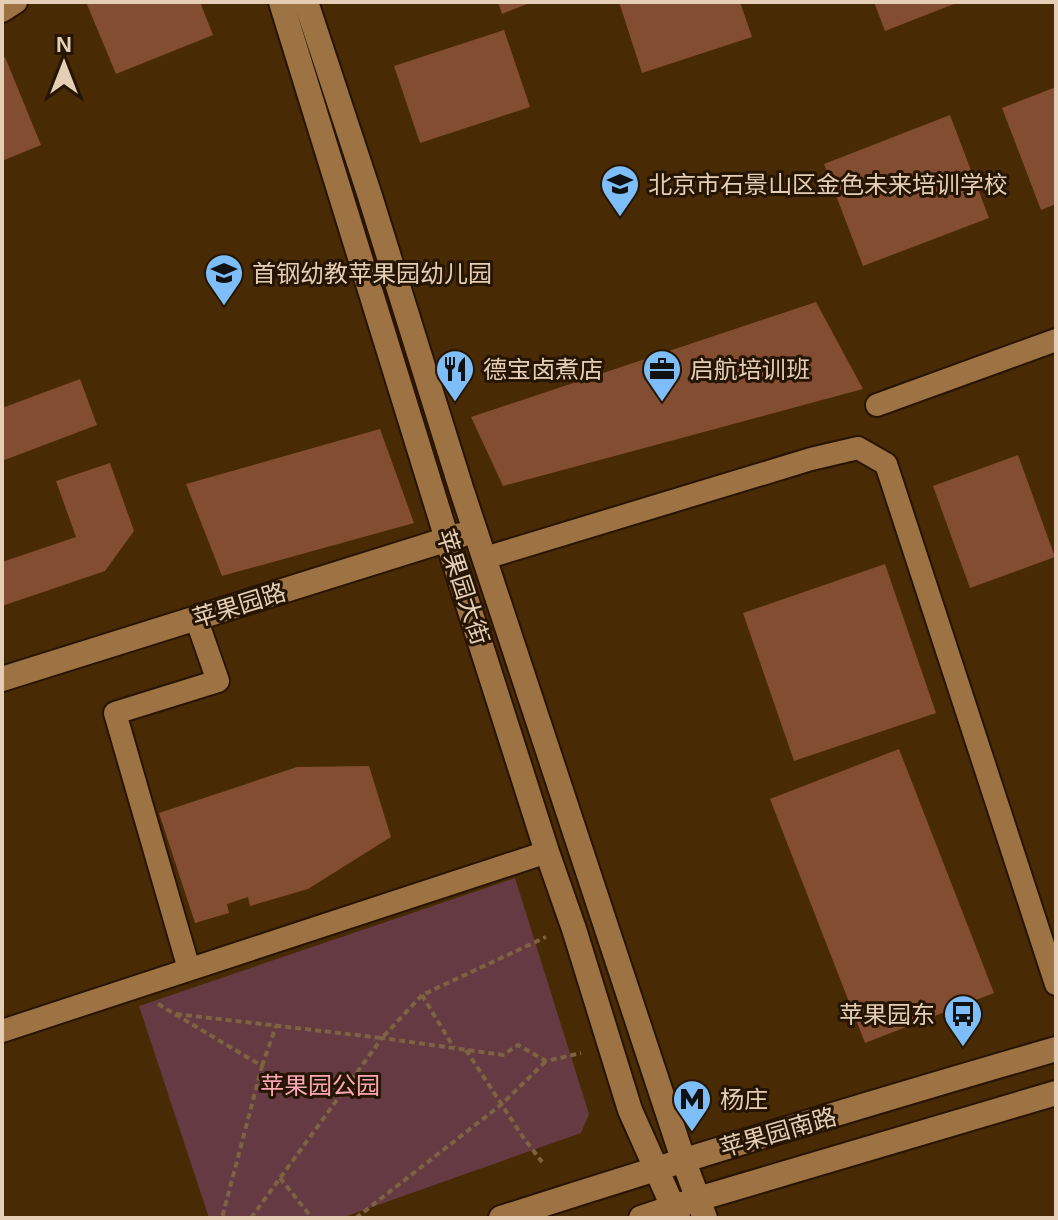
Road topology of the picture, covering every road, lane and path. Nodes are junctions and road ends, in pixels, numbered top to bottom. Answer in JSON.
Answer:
{"nodes":[{"id":1,"x":16,"y":2,"type":"edge"},
{"id":2,"x":281,"y":2,"type":"edge"},
{"id":3,"x":306,"y":2,"type":"edge"},
{"id":4,"x":2,"y":11,"type":"edge"},
{"id":5,"x":1056,"y":340,"type":"edge"},
{"id":6,"x":877,"y":405,"type":"dead end"},
{"id":7,"x":476,"y":531,"type":"junction"},
{"id":8,"x":447,"y":539,"type":"junction"},
{"id":9,"x":485,"y":558,"type":"junction"},
{"id":10,"x":196,"y":618,"type":"junction"},
{"id":11,"x":2,"y":679,"type":"edge"},
{"id":12,"x":547,"y":852,"type":"junction"},
{"id":13,"x":546,"y":937,"type":"dead end"},
{"id":14,"x":189,"y":969,"type":"junction"},
{"id":15,"x":1056,"y":984,"type":"edge"},
{"id":16,"x":132,"y":988,"type":"junction"},
{"id":17,"x":422,"y":995,"type":"junction"},
{"id":18,"x":176,"y":1014,"type":"junction"},
{"id":19,"x":276,"y":1026,"type":"junction"},
{"id":20,"x":2,"y":1031,"type":"edge"},
{"id":21,"x":382,"y":1038,"type":"junction"},
{"id":22,"x":454,"y":1048,"type":"junction"},
{"id":23,"x":1056,"y":1049,"type":"edge"},
{"id":24,"x":466,"y":1050,"type":"junction"},
{"id":25,"x":581,"y":1053,"type":"dead end"},
{"id":26,"x":546,"y":1061,"type":"junction"},
{"id":27,"x":262,"y":1066,"type":"junction"},
{"id":28,"x":1056,"y":1093,"type":"edge"},
{"id":29,"x":502,"y":1104,"type":"junction"},
{"id":30,"x":683,"y":1159,"type":"junction"},
{"id":31,"x":542,"y":1162,"type":"dead end"},
{"id":32,"x":656,"y":1168,"type":"junction"},
{"id":33,"x":280,"y":1178,"type":"junction"},
{"id":34,"x":701,"y":1208,"type":"edge"},
{"id":35,"x":676,"y":1212,"type":"edge"},
{"id":36,"x":222,"y":1218,"type":"edge"},
{"id":37,"x":251,"y":1218,"type":"edge"},
{"id":38,"x":312,"y":1218,"type":"edge"},
{"id":39,"x":356,"y":1218,"type":"edge"},
{"id":40,"x":501,"y":1218,"type":"edge"},
{"id":41,"x":641,"y":1218,"type":"edge"}],
"edges":[{"from":1,"to":4,"type":"street"},
{"from":2,"to":8,"type":"main road","name":"苹果园大街"},
{"from":3,"to":7,"type":"main road","name":"苹果园大街"},
{"from":5,"to":6,"type":"street"},
{"from":7,"to":8,"type":"main road","name":"苹果园路"},
{"from":7,"to":9,"type":"main road","name":"苹果园大街"},
{"from":8,"to":10,"type":"main road","name":"苹果园路"},
{"from":8,"to":12,"type":"main road","name":"苹果园大街"},
{"from":9,"to":15,"type":"street"},
{"from":9,"to":30,"type":"main road","name":"苹果园大街"},
{"from":10,"to":11,"type":"main road","name":"苹果园路"},
{"from":10,"to":14,"type":"street"},
{"from":12,"to":14,"type":"street"},
{"from":12,"to":32,"type":"main road","name":"苹果园大街"},
{"from":13,"to":17,"type":"path"},
{"from":14,"to":16,"type":"street"},
{"from":16,"to":18,"type":"path"},
{"from":16,"to":20,"type":"street"},
{"from":17,"to":21,"type":"path"},
{"from":17,"to":22,"type":"path"},
{"from":18,"to":19,"type":"path"},
{"from":18,"to":27,"type":"path"},
{"from":19,"to":21,"type":"path"},
{"from":19,"to":27,"type":"path"},
{"from":21,"to":22,"type":"path"},
{"from":21,"to":33,"type":"path"},
{"from":22,"to":24,"type":"path"},
{"from":23,"to":30,"type":"main road","name":"苹果园南路"},
{"from":24,"to":26,"type":"path"},
{"from":24,"to":29,"type":"path"},
{"from":25,"to":26,"type":"path"},
{"from":26,"to":29,"type":"path"},
{"from":27,"to":36,"type":"path"},
{"from":28,"to":34,"type":"main road","name":"苹果园南路"},
{"from":29,"to":31,"type":"path"},
{"from":29,"to":39,"type":"path"},
{"from":30,"to":32,"type":"main road","name":"苹果园南路"},
{"from":30,"to":34,"type":"main road","name":"苹果园大街"},
{"from":32,"to":35,"type":"main road","name":"苹果园大街"},
{"from":32,"to":40,"type":"main road","name":"苹果园南路"},
{"from":33,"to":37,"type":"path"},
{"from":33,"to":38,"type":"path"},
{"from":34,"to":35,"type":"main road","name":"苹果园南路"},
{"from":35,"to":41,"type":"main road","name":"苹果园南路"}]}
